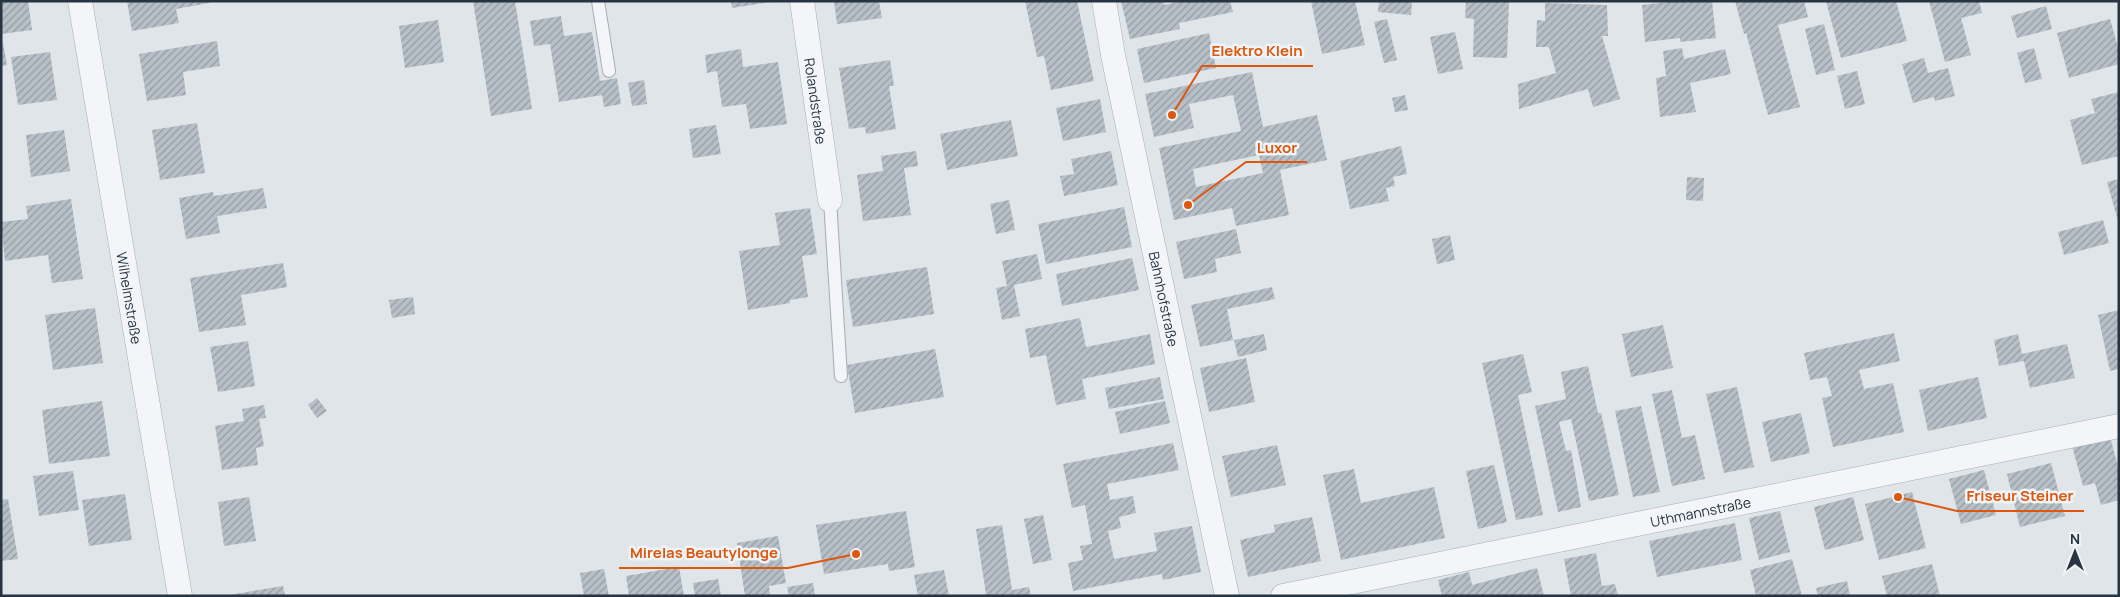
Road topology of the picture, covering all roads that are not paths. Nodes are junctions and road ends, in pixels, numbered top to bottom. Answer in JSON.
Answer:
{"nodes":[{"id":1,"x":80,"y":1,"type":"edge"},
{"id":2,"x":598,"y":1,"type":"edge"},
{"id":3,"x":802,"y":1,"type":"edge"},
{"id":4,"x":1104,"y":1,"type":"edge"},
{"id":5,"x":609,"y":71,"type":"dead end"},
{"id":6,"x":830,"y":200,"type":"joint"},
{"id":7,"x":841,"y":376,"type":"dead end"},
{"id":8,"x":2119,"y":426,"type":"edge"},
{"id":9,"x":180,"y":596,"type":"edge"},
{"id":10,"x":1227,"y":596,"type":"edge"},
{"id":11,"x":1283,"y":596,"type":"edge"}],
"edges":[{"from":1,"to":9,"type":"street","name":"Wilhelmstraße"},
{"from":2,"to":5,"type":"lane"},
{"from":3,"to":6,"type":"street","name":"Rolandstraße"},
{"from":4,"to":10,"type":"street","name":"Bahnhofstraße"},
{"from":6,"to":7,"type":"lane"},
{"from":8,"to":11,"type":"street","name":"Uthmannstraße"}]}
